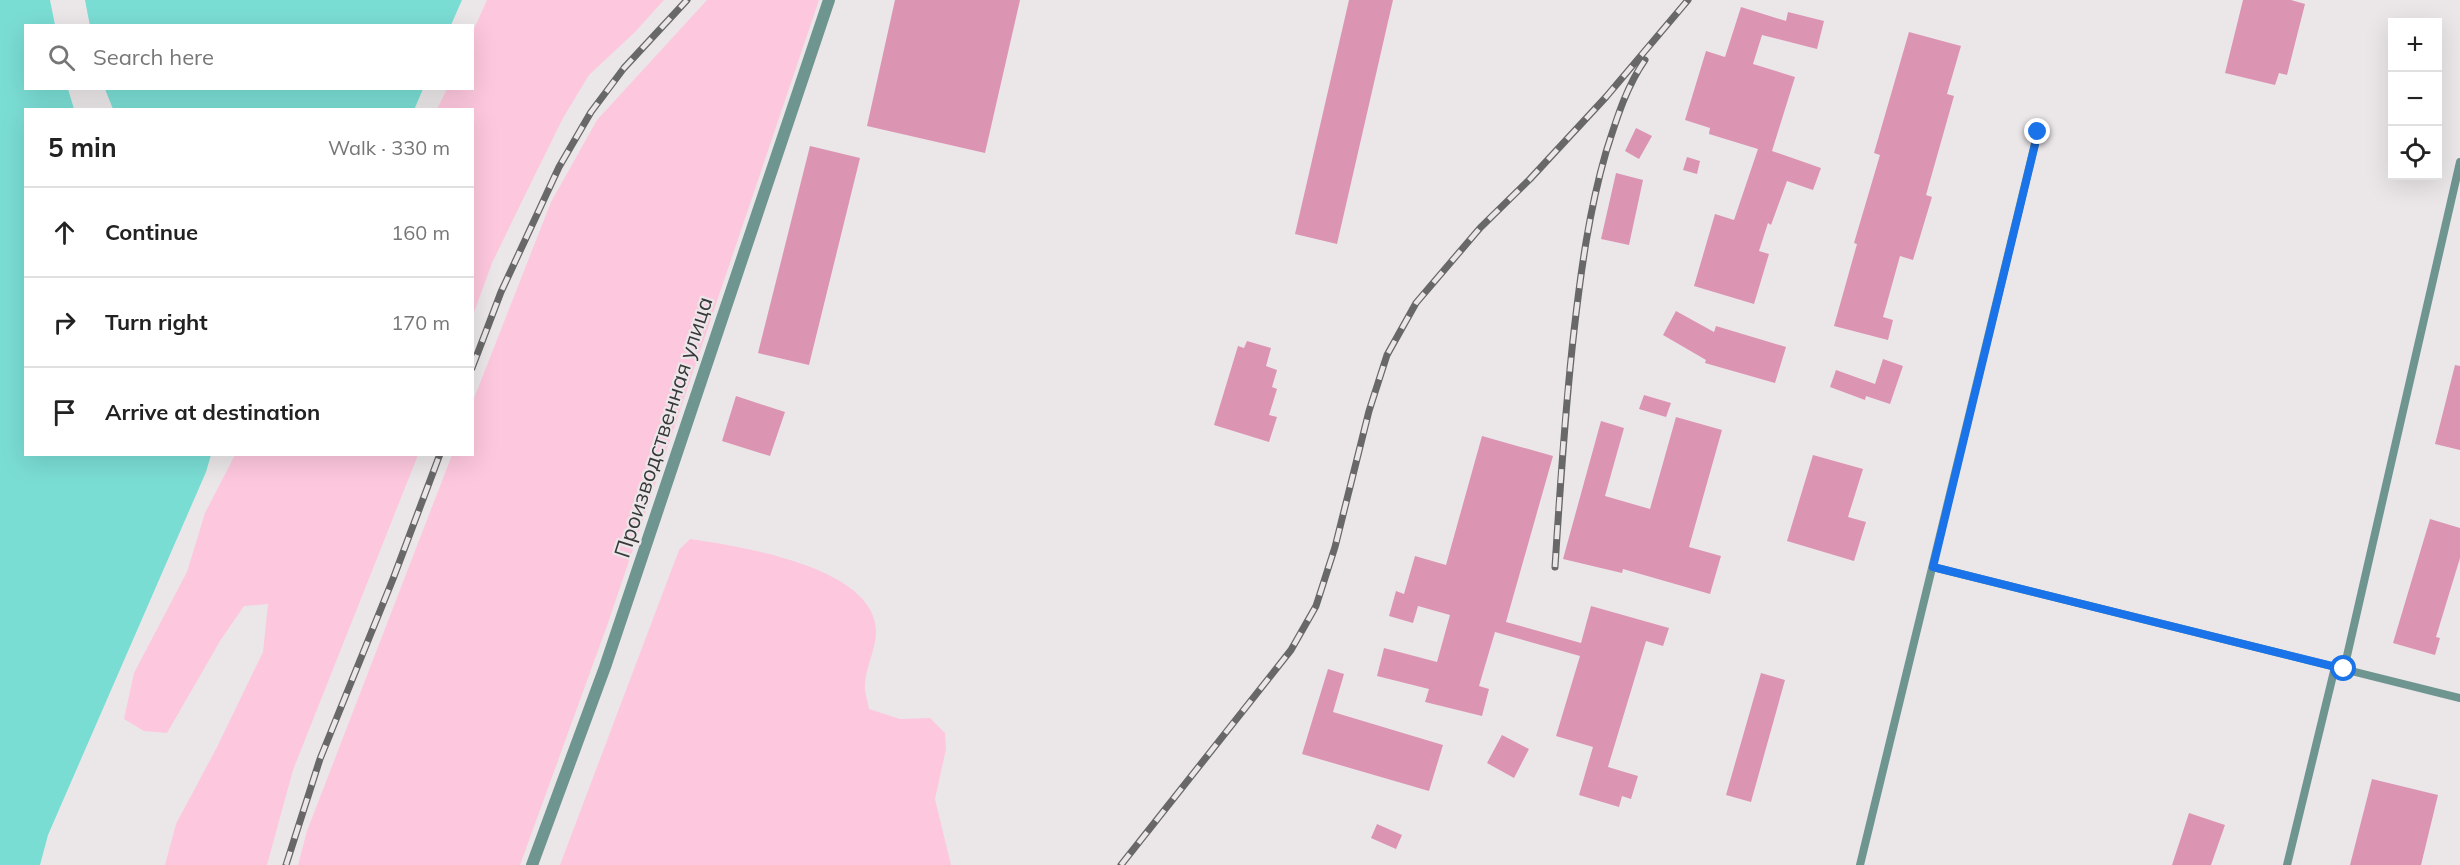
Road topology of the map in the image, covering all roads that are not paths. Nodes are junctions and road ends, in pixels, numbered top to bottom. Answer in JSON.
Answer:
{"nodes":[{"id":1,"x":829,"y":0,"type":"edge"},
{"id":2,"x":2038,"y":132,"type":"dead end"},
{"id":3,"x":2460,"y":162,"type":"edge"},
{"id":4,"x":1933,"y":567,"type":"junction"},
{"id":5,"x":2335,"y":667,"type":"junction"},
{"id":6,"x":2344,"y":669,"type":"junction"},
{"id":7,"x":2460,"y":698,"type":"edge"},
{"id":8,"x":532,"y":865,"type":"edge"},
{"id":9,"x":1860,"y":865,"type":"edge"},
{"id":10,"x":2287,"y":865,"type":"edge"}],
"edges":[{"from":1,"to":8,"type":"street","name":"Производственная улица"},
{"from":2,"to":4,"type":"lane"},
{"from":3,"to":6,"type":"lane"},
{"from":4,"to":5,"type":"lane"},
{"from":4,"to":9,"type":"lane"},
{"from":5,"to":6,"type":"lane"},
{"from":5,"to":10,"type":"lane"},
{"from":6,"to":7,"type":"lane"}]}
